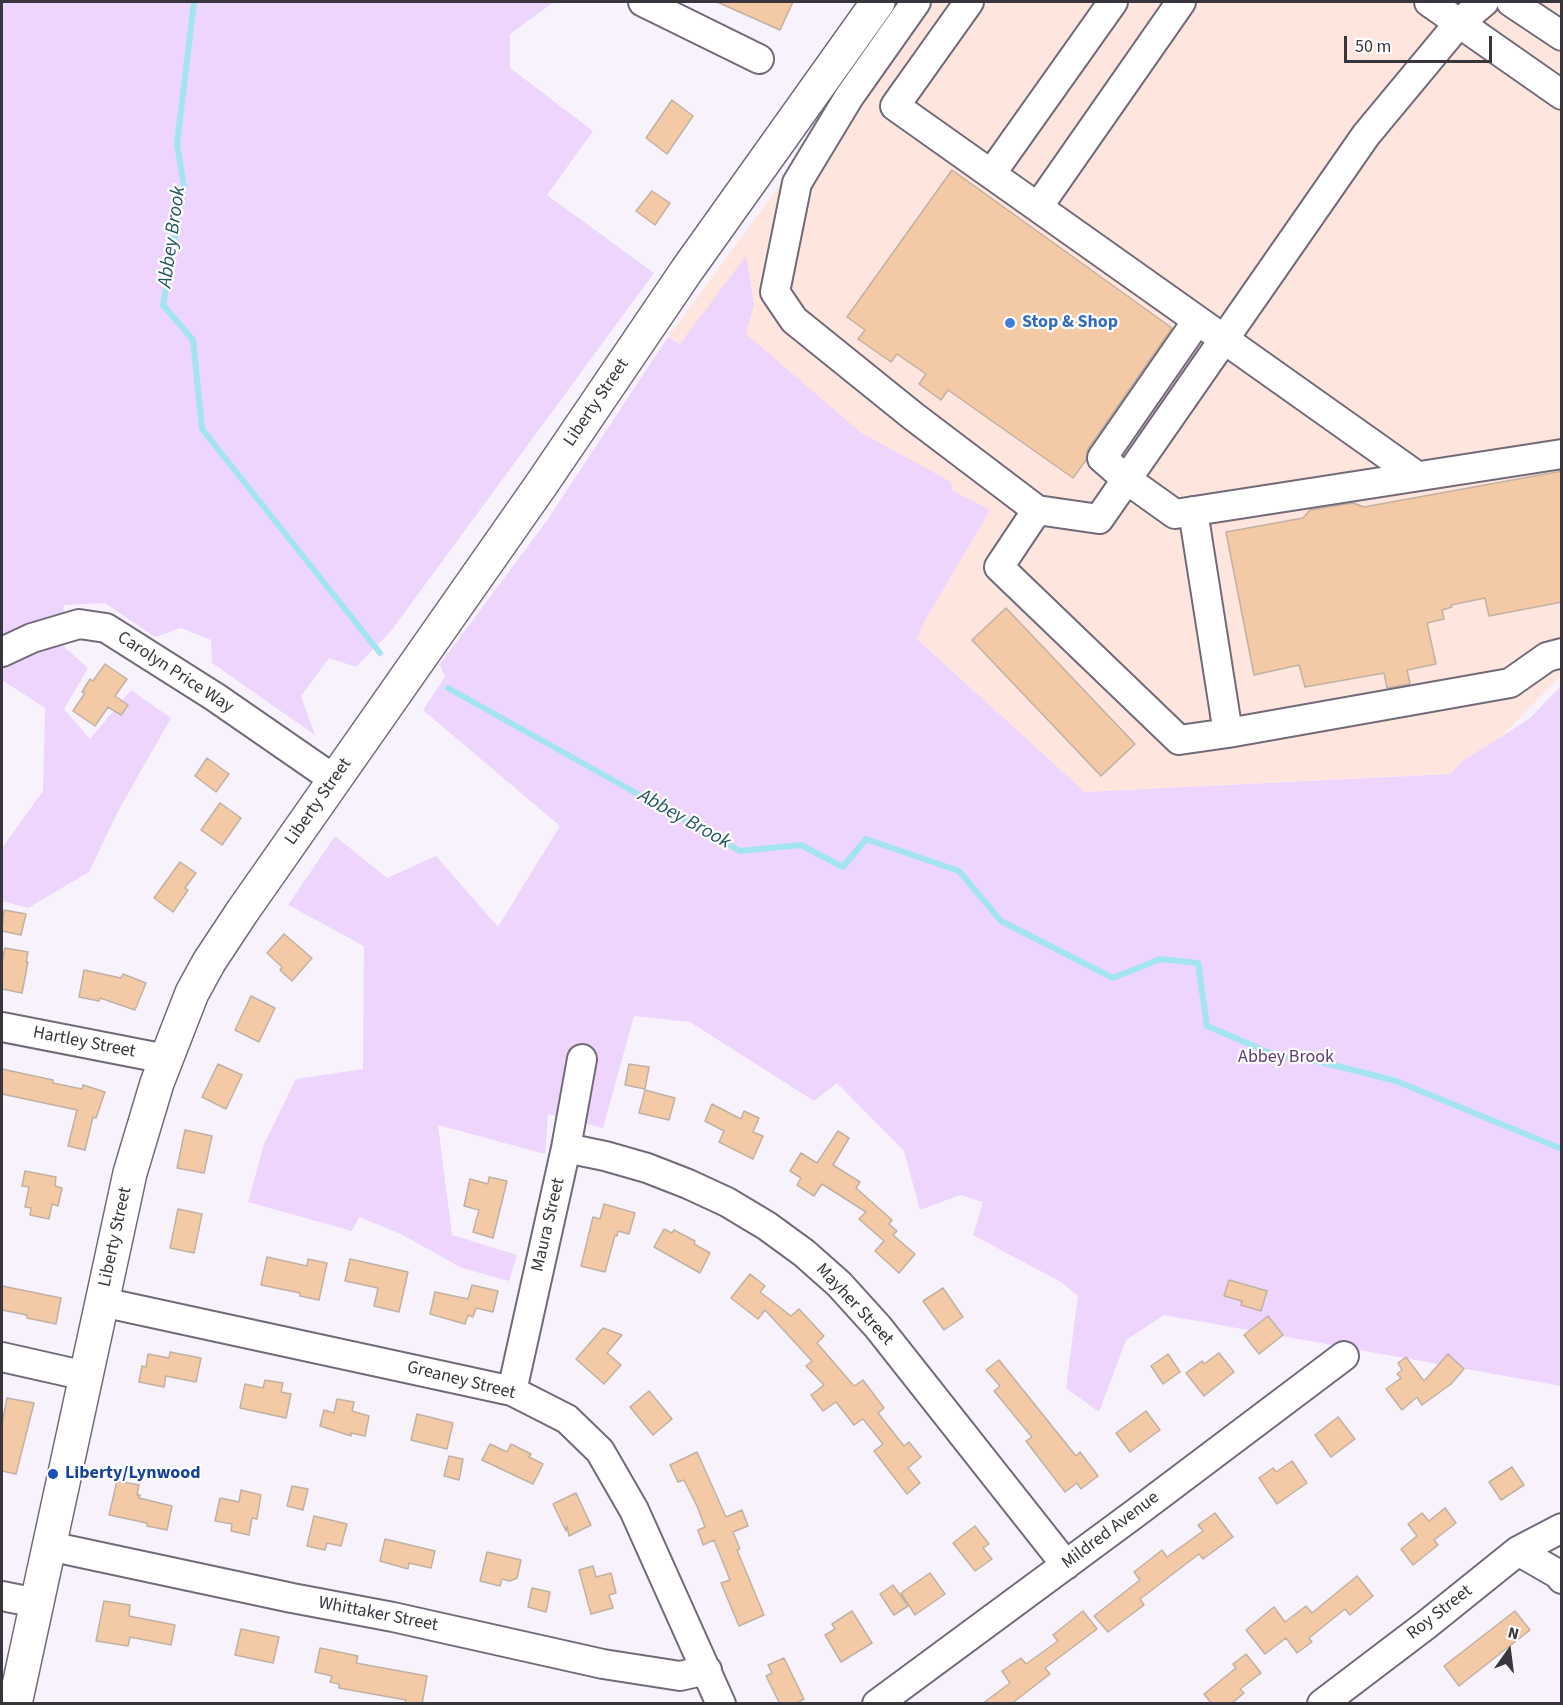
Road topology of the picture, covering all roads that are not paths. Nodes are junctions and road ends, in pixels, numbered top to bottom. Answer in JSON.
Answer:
{"nodes":[{"id":1,"x":643,"y":2,"type":"edge"},
{"id":2,"x":916,"y":2,"type":"edge"},
{"id":3,"x":969,"y":2,"type":"edge"},
{"id":4,"x":1113,"y":2,"type":"edge"},
{"id":5,"x":1181,"y":2,"type":"edge"},
{"id":6,"x":1429,"y":2,"type":"edge"},
{"id":7,"x":1484,"y":2,"type":"edge"},
{"id":8,"x":1511,"y":2,"type":"edge"},
{"id":9,"x":874,"y":5,"type":"edge"},
{"id":10,"x":1459,"y":23,"type":"junction"},
{"id":11,"x":1562,"y":36,"type":"edge"},
{"id":12,"x":759,"y":59,"type":"dead end"},
{"id":13,"x":1562,"y":95,"type":"edge"},
{"id":14,"x":991,"y":174,"type":"junction"},
{"id":15,"x":1038,"y":207,"type":"junction"},
{"id":16,"x":1197,"y":321,"type":"junction"},
{"id":17,"x":1223,"y":339,"type":"junction"},
{"id":18,"x":1562,"y":454,"type":"edge"},
{"id":19,"x":1417,"y":476,"type":"junction"},
{"id":20,"x":1126,"y":479,"type":"junction"},
{"id":21,"x":1037,"y":510,"type":"junction"},
{"id":22,"x":1193,"y":511,"type":"junction"},
{"id":23,"x":2,"y":652,"type":"edge"},
{"id":24,"x":1562,"y":653,"type":"edge"},
{"id":25,"x":1228,"y":733,"type":"junction"},
{"id":26,"x":335,"y":780,"type":"junction"},
{"id":27,"x":2,"y":1027,"type":"edge"},
{"id":28,"x":166,"y":1059,"type":"junction"},
{"id":29,"x":582,"y":1059,"type":"dead end"},
{"id":30,"x":566,"y":1148,"type":"junction"},
{"id":31,"x":102,"y":1302,"type":"junction"},
{"id":32,"x":1344,"y":1356,"type":"dead end"},
{"id":33,"x":2,"y":1357,"type":"edge"},
{"id":34,"x":86,"y":1377,"type":"junction"},
{"id":35,"x":512,"y":1391,"type":"junction"},
{"id":36,"x":1562,"y":1528,"type":"edge"},
{"id":37,"x":49,"y":1546,"type":"junction"},
{"id":38,"x":1518,"y":1551,"type":"junction"},
{"id":39,"x":1066,"y":1564,"type":"junction"},
{"id":40,"x":1562,"y":1579,"type":"edge"},
{"id":41,"x":2,"y":1596,"type":"edge"},
{"id":42,"x":37,"y":1604,"type":"junction"},
{"id":43,"x":706,"y":1670,"type":"junction"},
{"id":44,"x":15,"y":1704,"type":"edge"},
{"id":45,"x":721,"y":1704,"type":"edge"},
{"id":46,"x":877,"y":1704,"type":"edge"},
{"id":47,"x":1322,"y":1704,"type":"edge"}],
"edges":[{"from":1,"to":12,"type":"street"},
{"from":2,"to":21,"type":"street"},
{"from":3,"to":14,"type":"street"},
{"from":4,"to":14,"type":"street"},
{"from":5,"to":15,"type":"street"},
{"from":6,"to":10,"type":"street"},
{"from":7,"to":10,"type":"street"},
{"from":8,"to":11,"type":"street"},
{"from":9,"to":26,"type":"main road","name":"Liberty Street"},
{"from":10,"to":13,"type":"street"},
{"from":10,"to":17,"type":"street"},
{"from":14,"to":15,"type":"street"},
{"from":15,"to":16,"type":"street"},
{"from":16,"to":17,"type":"street"},
{"from":16,"to":20,"type":"street"},
{"from":17,"to":19,"type":"street"},
{"from":17,"to":20,"type":"street"},
{"from":18,"to":19,"type":"street"},
{"from":19,"to":22,"type":"street"},
{"from":20,"to":21,"type":"street"},
{"from":20,"to":22,"type":"street"},
{"from":21,"to":25,"type":"street"},
{"from":22,"to":25,"type":"street"},
{"from":23,"to":26,"type":"street","name":"Carolyn Price Way"},
{"from":24,"to":25,"type":"street"},
{"from":26,"to":28,"type":"main road","name":"Liberty Street"},
{"from":27,"to":28,"type":"street","name":"Hartley Street"},
{"from":28,"to":31,"type":"main road","name":"Liberty Street"},
{"from":29,"to":30,"type":"street","name":"Maura Street"},
{"from":30,"to":35,"type":"street","name":"Maura Street"},
{"from":30,"to":39,"type":"street","name":"Mayher Street"},
{"from":31,"to":34,"type":"main road","name":"Liberty Street"},
{"from":31,"to":35,"type":"street","name":"Greaney Street"},
{"from":32,"to":39,"type":"street","name":"Mildred Avenue"},
{"from":33,"to":34,"type":"street"},
{"from":34,"to":37,"type":"main road","name":"Liberty Street"},
{"from":35,"to":43,"type":"street","name":"Greaney Street"},
{"from":36,"to":38,"type":"street","name":"Roy Street"},
{"from":37,"to":42,"type":"main road","name":"Liberty Street"},
{"from":37,"to":43,"type":"street","name":"Whittaker Street"},
{"from":38,"to":40,"type":"street"},
{"from":38,"to":47,"type":"street","name":"Roy Street"},
{"from":39,"to":46,"type":"street","name":"Mildred Avenue"},
{"from":41,"to":42,"type":"street"},
{"from":42,"to":44,"type":"main road","name":"Liberty Street"},
{"from":43,"to":45,"type":"street","name":"Greaney Street"}]}
